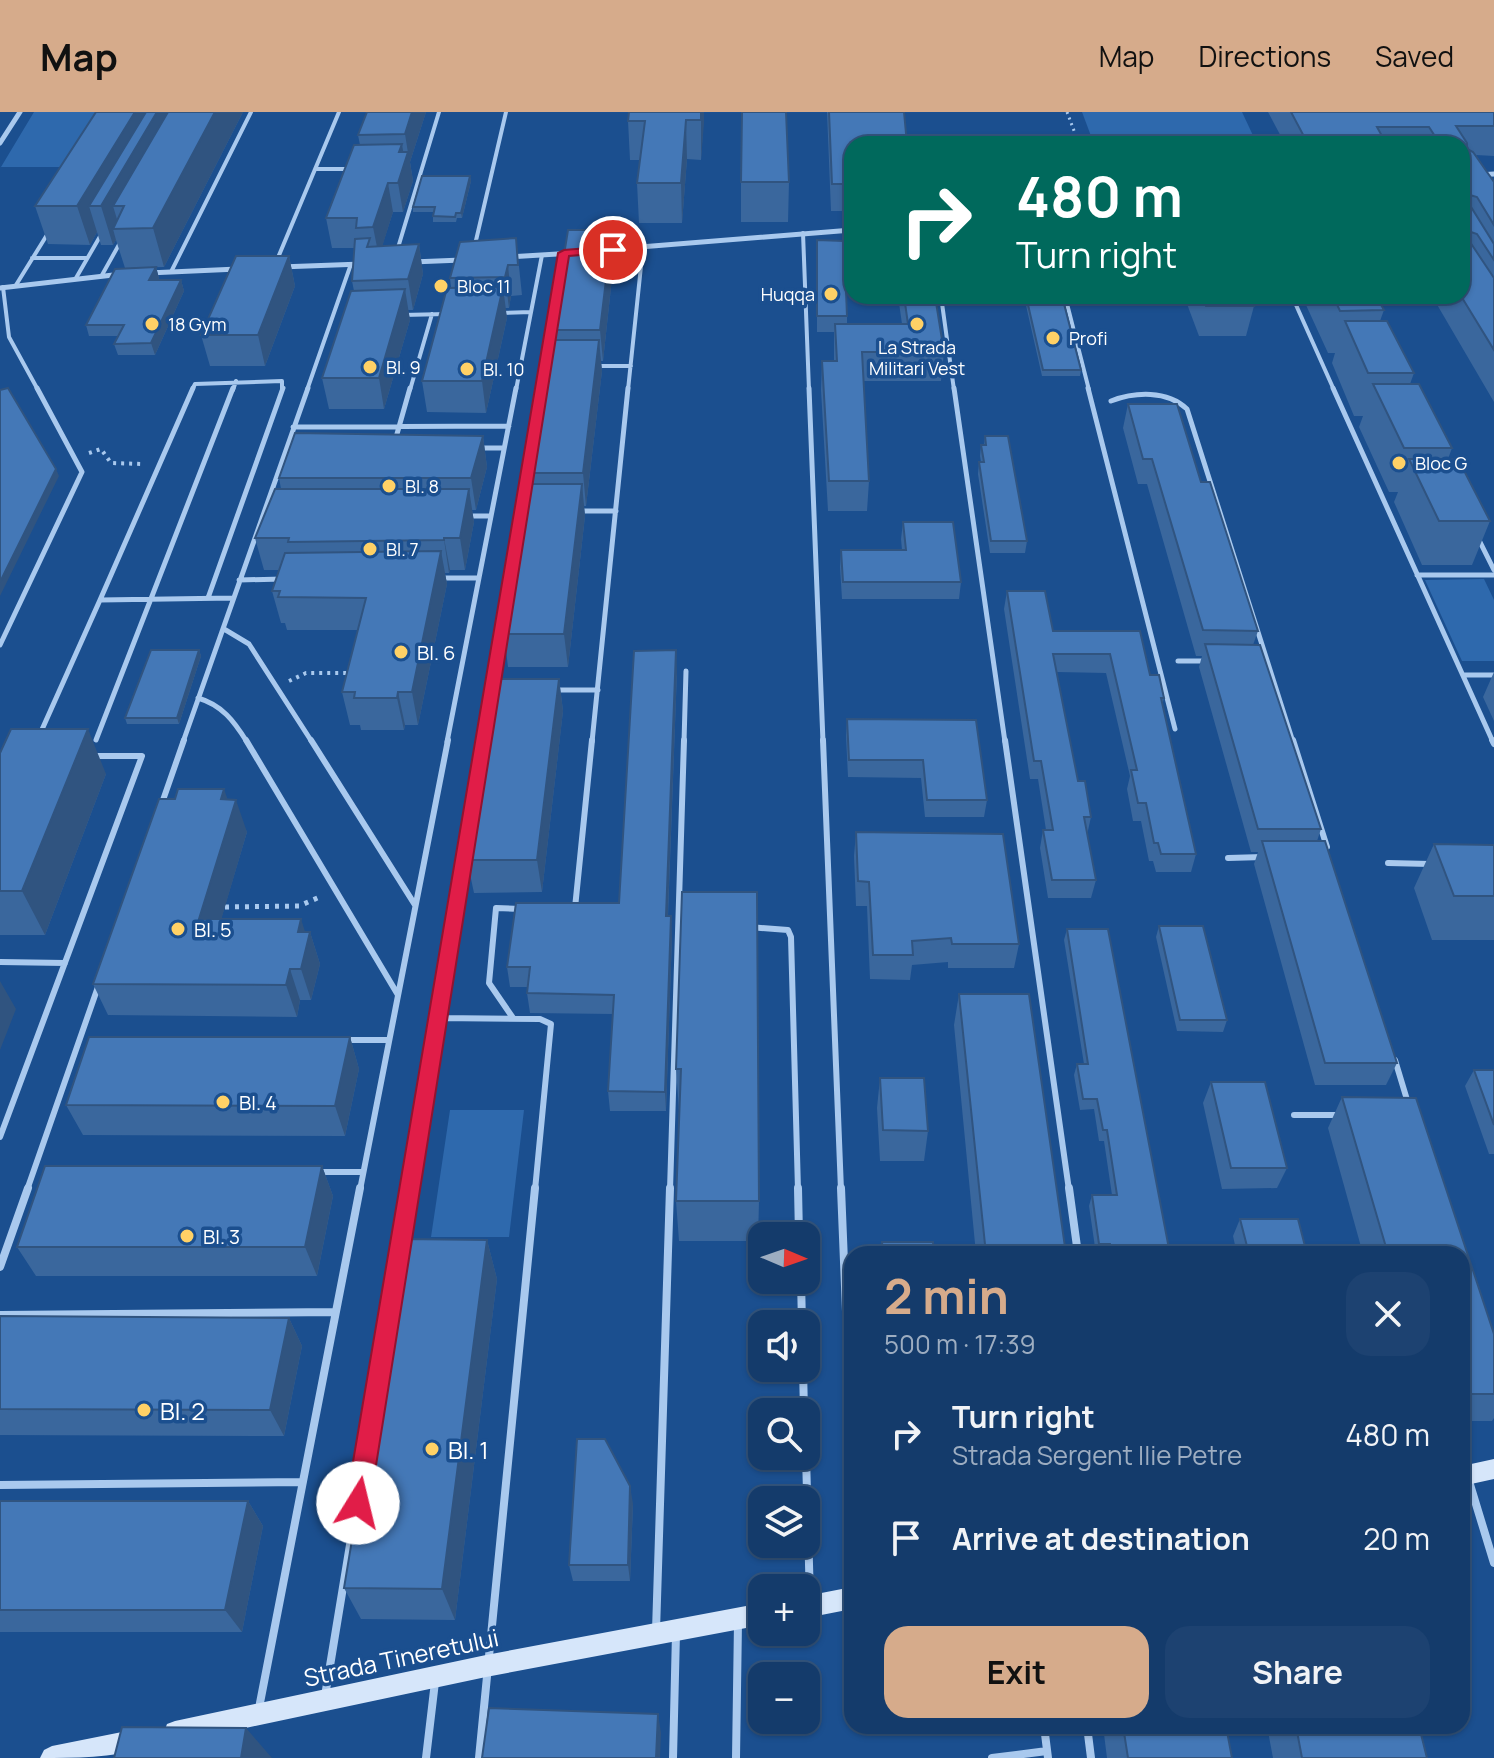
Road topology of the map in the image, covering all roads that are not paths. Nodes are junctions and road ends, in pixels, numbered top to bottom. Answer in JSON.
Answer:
{"nodes":[{"id":1,"x":20,"y":112,"type":"edge"},
{"id":2,"x":251,"y":112,"type":"edge"},
{"id":3,"x":339,"y":112,"type":"edge"},
{"id":4,"x":439,"y":112,"type":"edge"},
{"id":5,"x":506,"y":112,"type":"edge"},
{"id":6,"x":0,"y":143,"type":"edge"},
{"id":7,"x":407,"y":168,"type":"edge"},
{"id":8,"x":422,"y":168,"type":"junction"},
{"id":9,"x":315,"y":169,"type":"junction"},
{"id":10,"x":361,"y":169,"type":"edge"},
{"id":11,"x":1494,"y":174,"type":"edge"},
{"id":12,"x":1470,"y":175,"type":"edge"},
{"id":13,"x":1474,"y":175,"type":"junction"},
{"id":14,"x":1481,"y":186,"type":"edge"},
{"id":15,"x":55,"y":221,"type":"edge"},
{"id":16,"x":109,"y":221,"type":"edge"},
{"id":17,"x":844,"y":230,"type":"edge"},
{"id":18,"x":803,"y":233,"type":"junction"},
{"id":19,"x":124,"y":236,"type":"edge"},
{"id":20,"x":643,"y":247,"type":"junction"},
{"id":21,"x":589,"y":251,"type":"edge"},
{"id":22,"x":577,"y":252,"type":"edge"},
{"id":23,"x":564,"y":253,"type":"junction"},
{"id":24,"x":542,"y":255,"type":"junction"},
{"id":25,"x":32,"y":258,"type":"junction"},
{"id":26,"x":87,"y":258,"type":"junction"},
{"id":27,"x":500,"y":258,"type":"edge"},
{"id":28,"x":472,"y":259,"type":"joint"},
{"id":29,"x":393,"y":262,"type":"edge"},
{"id":30,"x":409,"y":262,"type":"edge"},
{"id":31,"x":351,"y":264,"type":"junction"},
{"id":32,"x":365,"y":264,"type":"edge"},
{"id":33,"x":275,"y":267,"type":"joint"},
{"id":34,"x":245,"y":269,"type":"edge"},
{"id":35,"x":171,"y":272,"type":"junction"},
{"id":36,"x":143,"y":273,"type":"edge"},
{"id":37,"x":129,"y":274,"type":"edge"},
{"id":38,"x":102,"y":275,"type":"junction"},
{"id":39,"x":76,"y":278,"type":"junction"},
{"id":40,"x":16,"y":285,"type":"junction"},
{"id":41,"x":2,"y":287,"type":"edge"},
{"id":42,"x":942,"y":304,"type":"edge"},
{"id":43,"x":1067,"y":304,"type":"edge"},
{"id":44,"x":1296,"y":304,"type":"edge"},
{"id":45,"x":2,"y":309,"type":"edge"},
{"id":46,"x":531,"y":312,"type":"junction"},
{"id":47,"x":488,"y":313,"type":"edge"},
{"id":48,"x":432,"y":314,"type":"junction"},
{"id":49,"x":460,"y":314,"type":"edge"},
{"id":50,"x":389,"y":315,"type":"edge"},
{"id":51,"x":332,"y":317,"type":"junction"},
{"id":52,"x":346,"y":317,"type":"edge"},
{"id":53,"x":1319,"y":358,"type":"junction"},
{"id":54,"x":1333,"y":358,"type":"dead end"},
{"id":55,"x":546,"y":366,"type":"junction"},
{"id":56,"x":560,"y":366,"type":"edge"},
{"id":57,"x":588,"y":366,"type":"edge"},
{"id":58,"x":631,"y":366,"type":"junction"},
{"id":59,"x":236,"y":381,"type":"junction"},
{"id":60,"x":1111,"y":401,"type":"dead end"},
{"id":61,"x":1349,"y":422,"type":"junction"},
{"id":62,"x":1363,"y":422,"type":"dead end"},
{"id":63,"x":509,"y":426,"type":"junction"},
{"id":64,"x":293,"y":427,"type":"junction"},
{"id":65,"x":399,"y":428,"type":"junction"},
{"id":66,"x":286,"y":445,"type":"junction"},
{"id":67,"x":301,"y":445,"type":"edge"},
{"id":68,"x":393,"y":447,"type":"edge"},
{"id":69,"x":472,"y":448,"type":"edge"},
{"id":70,"x":504,"y":448,"type":"junction"},
{"id":71,"x":1383,"y":497,"type":"junction"},
{"id":72,"x":1398,"y":497,"type":"dead end"},
{"id":73,"x":522,"y":511,"type":"junction"},
{"id":74,"x":537,"y":511,"type":"edge"},
{"id":75,"x":569,"y":511,"type":"edge"},
{"id":76,"x":616,"y":511,"type":"junction"},
{"id":77,"x":262,"y":516,"type":"junction"},
{"id":78,"x":277,"y":516,"type":"edge"},
{"id":79,"x":460,"y":516,"type":"edge"},
{"id":80,"x":491,"y":516,"type":"junction"},
{"id":81,"x":1476,"y":534,"type":"edge"},
{"id":82,"x":1494,"y":573,"type":"edge"},
{"id":83,"x":1417,"y":575,"type":"junction"},
{"id":84,"x":434,"y":578,"type":"edge"},
{"id":85,"x":479,"y":578,"type":"junction"},
{"id":86,"x":299,"y":579,"type":"edge"},
{"id":87,"x":239,"y":580,"type":"junction"},
{"id":88,"x":208,"y":598,"type":"junction"},
{"id":89,"x":233,"y":598,"type":"junction"},
{"id":90,"x":153,"y":599,"type":"junction"},
{"id":91,"x":100,"y":600,"type":"junction"},
{"id":92,"x":224,"y":629,"type":"junction"},
{"id":93,"x":0,"y":645,"type":"edge"},
{"id":94,"x":1178,"y":661,"type":"dead end"},
{"id":95,"x":1223,"y":661,"type":"edge"},
{"id":96,"x":1253,"y":661,"type":"edge"},
{"id":97,"x":1268,"y":662,"type":"junction"},
{"id":98,"x":686,"y":671,"type":"dead end"},
{"id":99,"x":1463,"y":675,"type":"junction"},
{"id":100,"x":1494,"y":675,"type":"edge"},
{"id":101,"x":537,"y":690,"type":"edge"},
{"id":102,"x":598,"y":690,"type":"junction"},
{"id":103,"x":492,"y":691,"type":"junction"},
{"id":104,"x":507,"y":691,"type":"edge"},
{"id":105,"x":198,"y":698,"type":"junction"},
{"id":106,"x":1175,"y":729,"type":"dead end"},
{"id":107,"x":38,"y":740,"type":"edge"},
{"id":108,"x":96,"y":740,"type":"dead end"},
{"id":109,"x":1494,"y":744,"type":"edge"},
{"id":110,"x":84,"y":756,"type":"edge"},
{"id":111,"x":157,"y":816,"type":"edge"},
{"id":112,"x":1272,"y":857,"type":"edge"},
{"id":113,"x":1330,"y":857,"type":"edge"},
{"id":114,"x":1228,"y":858,"type":"dead end"},
{"id":115,"x":1388,"y":863,"type":"dead end"},
{"id":116,"x":1433,"y":864,"type":"dead end"},
{"id":117,"x":415,"y":905,"type":"junction"},
{"id":118,"x":527,"y":909,"type":"edge"},
{"id":119,"x":559,"y":909,"type":"edge"},
{"id":120,"x":678,"y":927,"type":"junction"},
{"id":121,"x":692,"y":927,"type":"edge"},
{"id":122,"x":735,"y":927,"type":"edge"},
{"id":123,"x":0,"y":962,"type":"edge"},
{"id":124,"x":65,"y":963,"type":"junction"},
{"id":125,"x":100,"y":979,"type":"edge"},
{"id":126,"x":398,"y":995,"type":"junction"},
{"id":127,"x":438,"y":1018,"type":"junction"},
{"id":128,"x":513,"y":1018,"type":"junction"},
{"id":129,"x":80,"y":1038,"type":"junction"},
{"id":130,"x":95,"y":1038,"type":"edge"},
{"id":131,"x":342,"y":1040,"type":"edge"},
{"id":132,"x":389,"y":1040,"type":"junction"},
{"id":133,"x":1393,"y":1055,"type":"edge"},
{"id":134,"x":1294,"y":1115,"type":"dead end"},
{"id":135,"x":1353,"y":1115,"type":"edge"},
{"id":136,"x":1413,"y":1116,"type":"edge"},
{"id":137,"x":0,"y":1137,"type":"edge"},
{"id":138,"x":34,"y":1169,"type":"junction"},
{"id":139,"x":50,"y":1169,"type":"edge"},
{"id":140,"x":316,"y":1172,"type":"edge"},
{"id":141,"x":363,"y":1172,"type":"junction"},
{"id":142,"x":799,"y":1222,"type":"edge"},
{"id":143,"x":1077,"y":1246,"type":"edge"},
{"id":144,"x":844,"y":1259,"type":"edge"},
{"id":145,"x":0,"y":1267,"type":"edge"},
{"id":146,"x":335,"y":1312,"type":"junction"},
{"id":147,"x":0,"y":1315,"type":"edge"},
{"id":148,"x":1494,"y":1469,"type":"edge"},
{"id":149,"x":806,"y":1470,"type":"edge"},
{"id":150,"x":1470,"y":1475,"type":"edge"},
{"id":151,"x":302,"y":1482,"type":"junction"},
{"id":152,"x":0,"y":1485,"type":"edge"},
{"id":153,"x":1470,"y":1491,"type":"edge"},
{"id":154,"x":1494,"y":1563,"type":"edge"},
{"id":155,"x":808,"y":1574,"type":"edge"},
{"id":156,"x":844,"y":1600,"type":"edge"},
{"id":157,"x":820,"y":1605,"type":"edge"},
{"id":158,"x":748,"y":1616,"type":"edge"},
{"id":159,"x":738,"y":1618,"type":"junction"},
{"id":160,"x":666,"y":1631,"type":"junction"},
{"id":161,"x":486,"y":1666,"type":"junction"},
{"id":162,"x":436,"y":1676,"type":"junction"},
{"id":163,"x":325,"y":1699,"type":"junction"},
{"id":164,"x":258,"y":1714,"type":"junction"},
{"id":165,"x":1045,"y":1734,"type":"edge"},
{"id":166,"x":1088,"y":1734,"type":"edge"},
{"id":167,"x":1048,"y":1755,"type":"edge"},
{"id":168,"x":52,"y":1758,"type":"edge"},
{"id":169,"x":426,"y":1758,"type":"edge"},
{"id":170,"x":479,"y":1758,"type":"edge"},
{"id":171,"x":673,"y":1758,"type":"edge"},
{"id":172,"x":736,"y":1758,"type":"edge"},
{"id":173,"x":992,"y":1758,"type":"edge"},
{"id":174,"x":1091,"y":1758,"type":"edge"}],
"edges":[{"from":1,"to":6,"type":"street"},
{"from":2,"to":35,"type":"lane"},
{"from":3,"to":9,"type":"lane"},
{"from":4,"to":8,"type":"lane"},
{"from":5,"to":28,"type":"lane"},
{"from":7,"to":8,"type":"lane"},
{"from":8,"to":29,"type":"lane"},
{"from":9,"to":10,"type":"lane"},
{"from":9,"to":33,"type":"lane"},
{"from":11,"to":13,"type":"street"},
{"from":12,"to":13,"type":"street"},
{"from":13,"to":14,"type":"lane"},
{"from":15,"to":25,"type":"lane"},
{"from":16,"to":26,"type":"lane"},
{"from":17,"to":18,"type":"street"},
{"from":18,"to":20,"type":"street"},
{"from":18,"to":144,"type":"lane"},
{"from":19,"to":38,"type":"lane"},
{"from":20,"to":21,"type":"street"},
{"from":20,"to":58,"type":"lane"},
{"from":22,"to":23,"type":"street"},
{"from":23,"to":24,"type":"street"},
{"from":23,"to":55,"type":"lane"},
{"from":24,"to":27,"type":"street"},
{"from":24,"to":46,"type":"lane"},
{"from":25,"to":26,"type":"lane"},
{"from":25,"to":40,"type":"lane"},
{"from":26,"to":39,"type":"lane"},
{"from":28,"to":30,"type":"street"},
{"from":31,"to":32,"type":"street"},
{"from":31,"to":33,"type":"street"},
{"from":31,"to":51,"type":"lane"},
{"from":34,"to":35,"type":"street"},
{"from":35,"to":36,"type":"street"},
{"from":37,"to":38,"type":"street"},
{"from":38,"to":39,"type":"street"},
{"from":39,"to":40,"type":"street"},
{"from":40,"to":41,"type":"street"},
{"from":41,"to":45,"type":"lane"},
{"from":42,"to":143,"type":"lane"},
{"from":43,"to":106,"type":"lane"},
{"from":44,"to":53,"type":"lane"},
{"from":45,"to":93,"type":"lane"},
{"from":46,"to":47,"type":"lane"},
{"from":46,"to":63,"type":"lane"},
{"from":48,"to":49,"type":"lane"},
{"from":48,"to":50,"type":"lane"},
{"from":48,"to":65,"type":"lane"},
{"from":51,"to":52,"type":"lane"},
{"from":51,"to":64,"type":"lane"},
{"from":53,"to":54,"type":"lane"},
{"from":53,"to":61,"type":"lane"},
{"from":55,"to":56,"type":"lane"},
{"from":55,"to":73,"type":"lane"},
{"from":57,"to":58,"type":"lane"},
{"from":58,"to":76,"type":"lane"},
{"from":59,"to":88,"type":"lane"},
{"from":59,"to":90,"type":"lane"},
{"from":59,"to":91,"type":"lane"},
{"from":60,"to":97,"type":"lane"},
{"from":61,"to":62,"type":"lane"},
{"from":61,"to":71,"type":"lane"},
{"from":63,"to":65,"type":"lane"},
{"from":63,"to":70,"type":"lane"},
{"from":64,"to":65,"type":"lane"},
{"from":64,"to":66,"type":"lane"},
{"from":65,"to":68,"type":"lane"},
{"from":66,"to":67,"type":"lane"},
{"from":66,"to":77,"type":"lane"},
{"from":69,"to":70,"type":"lane"},
{"from":70,"to":80,"type":"lane"},
{"from":71,"to":72,"type":"lane"},
{"from":71,"to":83,"type":"lane"},
{"from":73,"to":74,"type":"lane"},
{"from":73,"to":103,"type":"lane"},
{"from":75,"to":76,"type":"lane"},
{"from":76,"to":102,"type":"lane"},
{"from":77,"to":78,"type":"lane"},
{"from":77,"to":87,"type":"lane"},
{"from":79,"to":80,"type":"lane"},
{"from":80,"to":85,"type":"lane"},
{"from":81,"to":82,"type":"lane"},
{"from":82,"to":83,"type":"lane"},
{"from":83,"to":99,"type":"lane"},
{"from":84,"to":85,"type":"lane"},
{"from":85,"to":117,"type":"lane"},
{"from":86,"to":87,"type":"lane"},
{"from":87,"to":89,"type":"lane"},
{"from":88,"to":89,"type":"lane"},
{"from":88,"to":90,"type":"lane"},
{"from":89,"to":92,"type":"lane"},
{"from":90,"to":91,"type":"lane"},
{"from":90,"to":108,"type":"lane"},
{"from":91,"to":107,"type":"lane"},
{"from":92,"to":105,"type":"lane"},
{"from":92,"to":117,"type":"lane"},
{"from":94,"to":95,"type":"lane"},
{"from":96,"to":97,"type":"lane"},
{"from":97,"to":113,"type":"lane"},
{"from":98,"to":120,"type":"lane"},
{"from":99,"to":100,"type":"lane"},
{"from":99,"to":109,"type":"lane"},
{"from":101,"to":102,"type":"lane"},
{"from":102,"to":119,"type":"lane"},
{"from":103,"to":104,"type":"lane"},
{"from":103,"to":127,"type":"lane"},
{"from":105,"to":111,"type":"lane"},
{"from":105,"to":126,"type":"lane"},
{"from":110,"to":124,"type":"lane"},
{"from":112,"to":114,"type":"lane"},
{"from":115,"to":116,"type":"lane"},
{"from":117,"to":126,"type":"lane"},
{"from":118,"to":128,"type":"lane"},
{"from":120,"to":121,"type":"lane"},
{"from":120,"to":160,"type":"lane"},
{"from":122,"to":142,"type":"lane"},
{"from":123,"to":124,"type":"lane"},
{"from":124,"to":137,"type":"lane"},
{"from":125,"to":129,"type":"lane"},
{"from":126,"to":132,"type":"lane"},
{"from":127,"to":128,"type":"lane"},
{"from":127,"to":163,"type":"lane"},
{"from":128,"to":161,"type":"lane"},
{"from":129,"to":130,"type":"lane"},
{"from":129,"to":138,"type":"lane"},
{"from":131,"to":132,"type":"lane"},
{"from":132,"to":141,"type":"lane"},
{"from":133,"to":136,"type":"lane"},
{"from":134,"to":135,"type":"lane"},
{"from":138,"to":139,"type":"lane"},
{"from":138,"to":145,"type":"lane"},
{"from":140,"to":141,"type":"lane"},
{"from":141,"to":146,"type":"lane"},
{"from":146,"to":147,"type":"lane"},
{"from":146,"to":151,"type":"lane"},
{"from":148,"to":150,"type":"street"},
{"from":149,"to":155,"type":"lane"},
{"from":151,"to":152,"type":"lane"},
{"from":151,"to":164,"type":"lane"},
{"from":153,"to":154,"type":"lane"},
{"from":156,"to":157,"type":"street"},
{"from":158,"to":159,"type":"street","name":"Strada Tineretului"},
{"from":159,"to":160,"type":"street","name":"Strada Tineretului"},
{"from":159,"to":172,"type":"lane"},
{"from":160,"to":161,"type":"street","name":"Strada Tineretului"},
{"from":160,"to":171,"type":"lane"},
{"from":161,"to":162,"type":"street","name":"Strada Tineretului"},
{"from":161,"to":170,"type":"lane"},
{"from":162,"to":163,"type":"street","name":"Strada Tineretului"},
{"from":162,"to":169,"type":"lane"},
{"from":163,"to":164,"type":"street","name":"Strada Tineretului"},
{"from":164,"to":168,"type":"street","name":"Strada Tineretului"},
{"from":165,"to":167,"type":"lane"},
{"from":166,"to":174,"type":"lane"},
{"from":167,"to":173,"type":"lane"}]}
